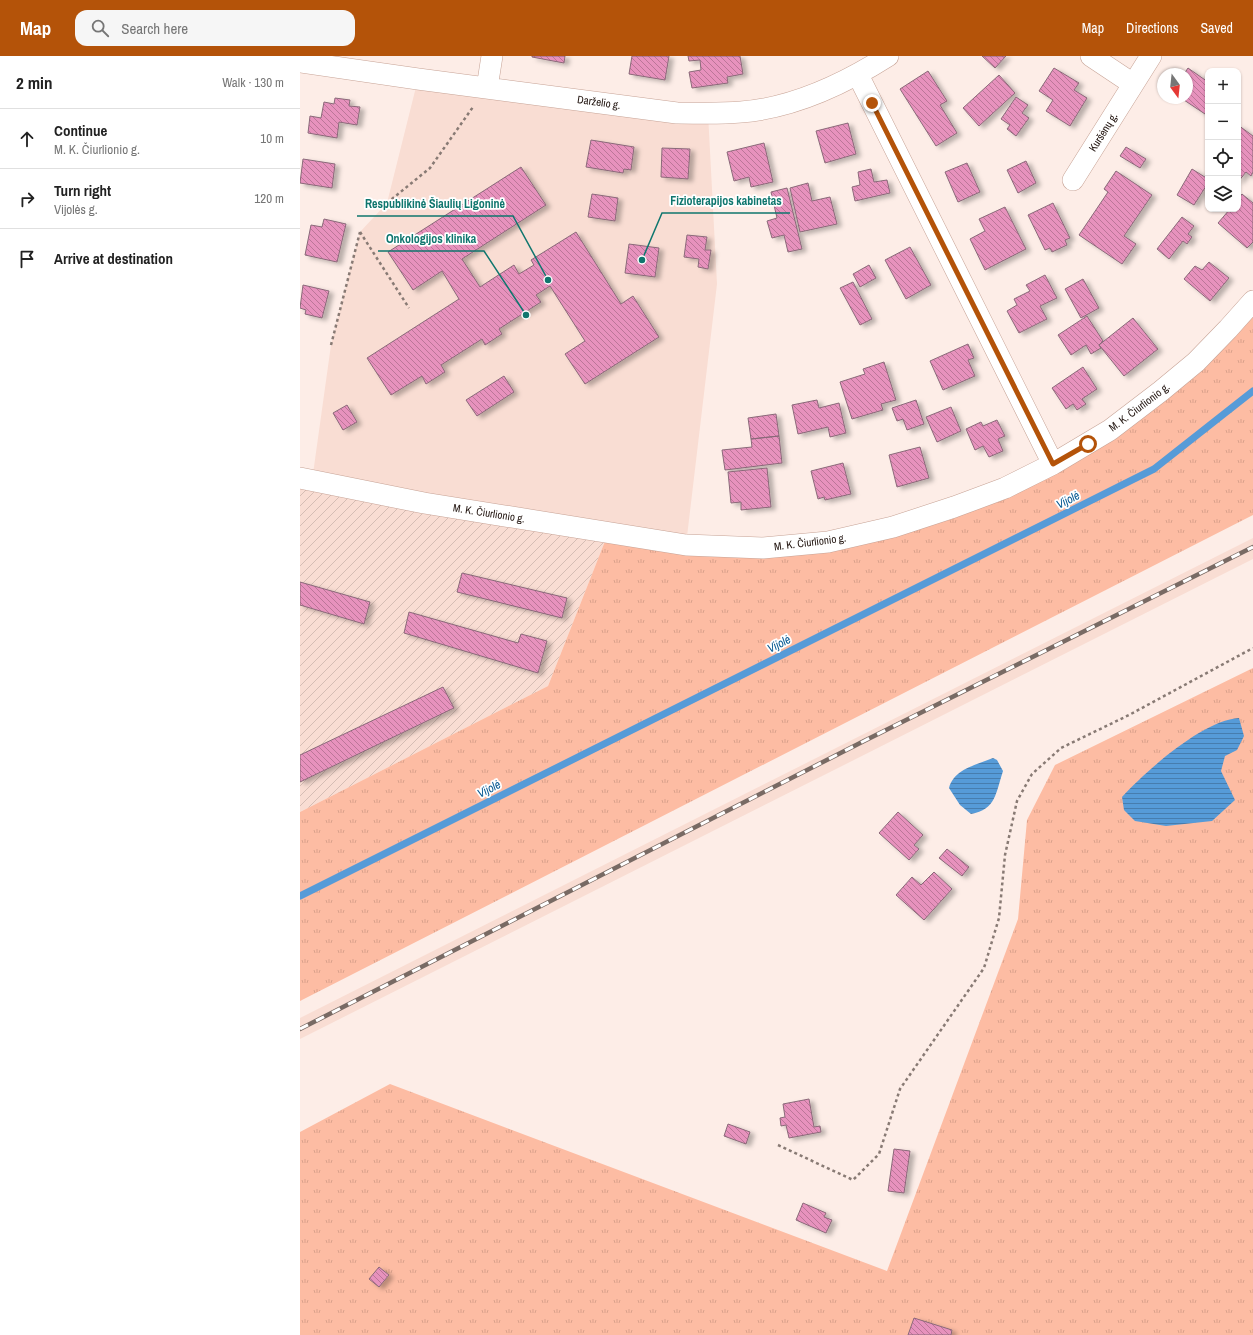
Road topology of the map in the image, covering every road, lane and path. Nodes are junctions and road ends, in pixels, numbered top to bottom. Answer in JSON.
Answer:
{"nodes":[{"id":1,"x":492,"y":56,"type":"edge"},
{"id":2,"x":888,"y":56,"type":"edge"},
{"id":3,"x":1091,"y":56,"type":"edge"},
{"id":4,"x":1151,"y":56,"type":"edge"},
{"id":5,"x":300,"y":62,"type":"edge"},
{"id":6,"x":858,"y":76,"type":"junction"},
{"id":7,"x":1133,"y":84,"type":"junction"},
{"id":8,"x":487,"y":88,"type":"junction"},
{"id":9,"x":1073,"y":180,"type":"dead end"},
{"id":10,"x":387,"y":203,"type":"dead end"},
{"id":11,"x":1253,"y":301,"type":"edge"},
{"id":12,"x":409,"y":308,"type":"dead end"},
{"id":13,"x":331,"y":345,"type":"dead end"},
{"id":14,"x":1053,"y":464,"type":"junction"},
{"id":15,"x":300,"y":478,"type":"edge"},
{"id":16,"x":1253,"y":648,"type":"edge"},
{"id":17,"x":778,"y":1145,"type":"dead end"}],
"edges":[{"from":1,"to":8,"type":"street"},
{"from":2,"to":6,"type":"street","name":"Darželio g."},
{"from":3,"to":7,"type":"street"},
{"from":4,"to":7,"type":"street","name":"Kuršėnų g."},
{"from":5,"to":8,"type":"street","name":"Darželio g."},
{"from":6,"to":8,"type":"street","name":"Darželio g."},
{"from":6,"to":14,"type":"street"},
{"from":7,"to":9,"type":"street","name":"Kuršėnų g."},
{"from":8,"to":10,"type":"path"},
{"from":11,"to":14,"type":"street","name":"M. K. Čiurlionio g."},
{"from":12,"to":13,"type":"path"},
{"from":14,"to":15,"type":"street","name":"M. K. Čiurlionio g."},
{"from":16,"to":17,"type":"path"}]}
